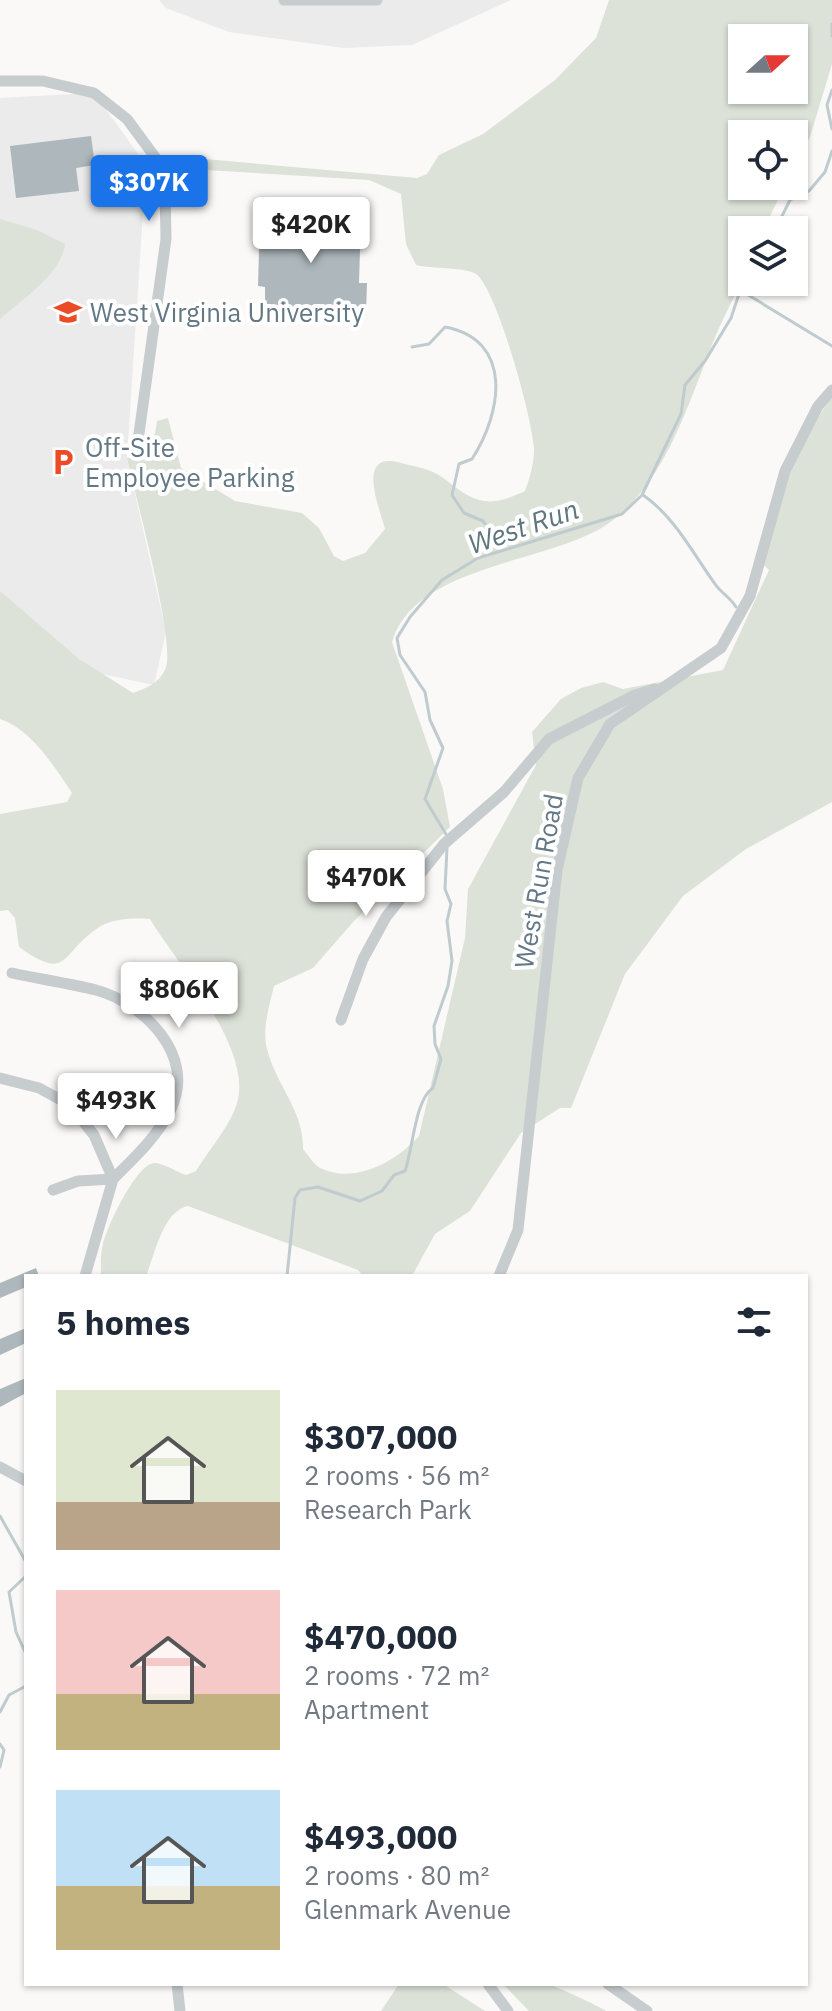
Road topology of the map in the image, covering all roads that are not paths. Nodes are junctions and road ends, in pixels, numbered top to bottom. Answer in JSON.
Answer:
{"nodes":[{"id":1,"x":284,"y":0,"type":"edge"},
{"id":2,"x":377,"y":0,"type":"edge"},
{"id":3,"x":0,"y":81,"type":"edge"},
{"id":4,"x":832,"y":390,"type":"edge"},
{"id":5,"x":137,"y":448,"type":"dead end"},
{"id":6,"x":663,"y":686,"type":"junction"},
{"id":7,"x":12,"y":973,"type":"dead end"},
{"id":8,"x":341,"y":1020,"type":"dead end"},
{"id":9,"x":0,"y":1078,"type":"edge"},
{"id":10,"x":113,"y":1179,"type":"junction"},
{"id":11,"x":53,"y":1190,"type":"dead end"},
{"id":12,"x":86,"y":1274,"type":"edge"},
{"id":13,"x":500,"y":1274,"type":"edge"},
{"id":14,"x":0,"y":1467,"type":"edge"},
{"id":15,"x":24,"y":1480,"type":"edge"},
{"id":16,"x":177,"y":1986,"type":"edge"},
{"id":17,"x":489,"y":1986,"type":"edge"},
{"id":18,"x":611,"y":1986,"type":"edge"},
{"id":19,"x":180,"y":2011,"type":"edge"},
{"id":20,"x":508,"y":2011,"type":"edge"},
{"id":21,"x":647,"y":2011,"type":"edge"}],
"edges":[{"from":1,"to":2,"type":"street"},
{"from":3,"to":5,"type":"street"},
{"from":4,"to":6,"type":"street","name":"West Run Road"},
{"from":6,"to":8,"type":"street"},
{"from":6,"to":13,"type":"street","name":"West Run Road"},
{"from":7,"to":10,"type":"street"},
{"from":9,"to":10,"type":"street"},
{"from":10,"to":11,"type":"street"},
{"from":10,"to":12,"type":"street"},
{"from":14,"to":15,"type":"street"},
{"from":16,"to":19,"type":"street"},
{"from":17,"to":20,"type":"street"},
{"from":18,"to":21,"type":"street"}]}
